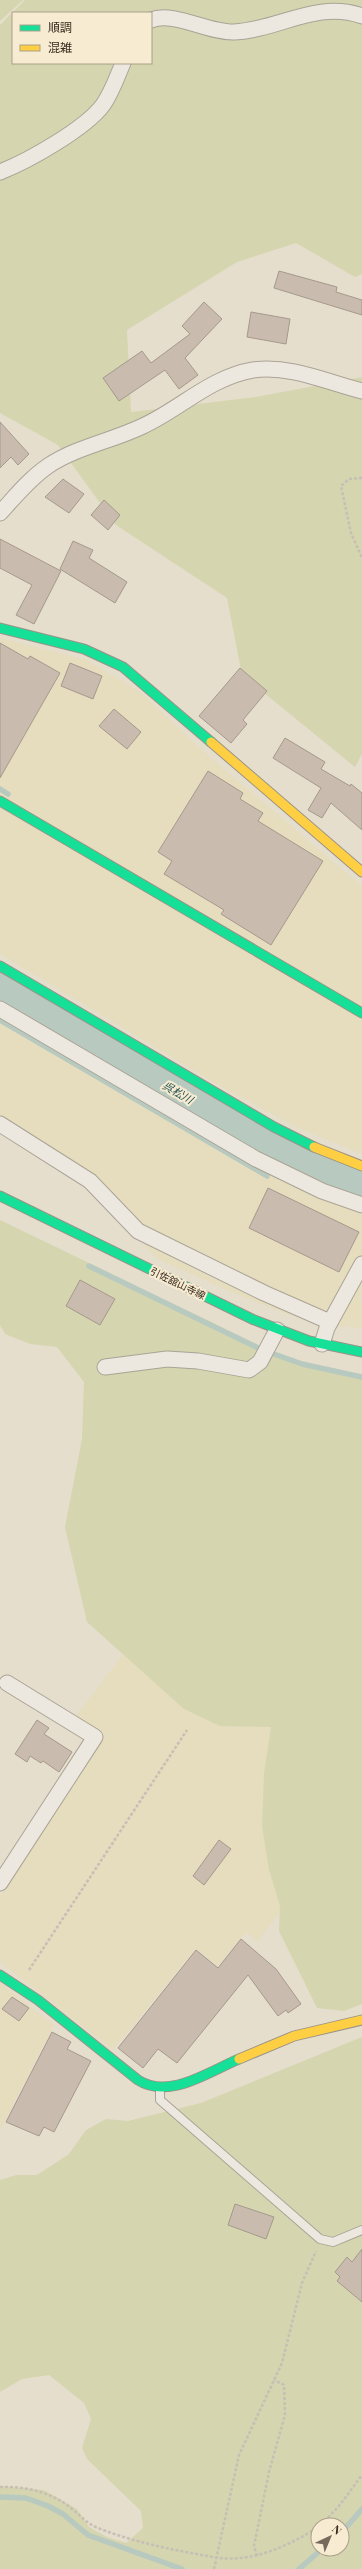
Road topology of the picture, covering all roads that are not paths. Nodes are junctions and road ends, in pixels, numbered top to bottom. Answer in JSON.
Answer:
{"nodes":[{"id":1,"x":362,"y":16,"type":"edge"},
{"id":2,"x":152,"y":20,"type":"edge"},
{"id":3,"x":123,"y":64,"type":"edge"},
{"id":4,"x":0,"y":172,"type":"edge"},
{"id":5,"x":362,"y":391,"type":"edge"},
{"id":6,"x":0,"y":513,"type":"edge"},
{"id":7,"x":0,"y":628,"type":"edge"},
{"id":8,"x":0,"y":801,"type":"edge"},
{"id":9,"x":362,"y":872,"type":"edge"},
{"id":10,"x":0,"y":966,"type":"edge"},
{"id":11,"x":0,"y":1009,"type":"edge"},
{"id":12,"x":362,"y":1013,"type":"edge"},
{"id":13,"x":0,"y":1124,"type":"edge"},
{"id":14,"x":362,"y":1166,"type":"edge"},
{"id":15,"x":0,"y":1196,"type":"edge"},
{"id":16,"x":362,"y":1205,"type":"edge"},
{"id":17,"x":362,"y":1264,"type":"edge"},
{"id":18,"x":330,"y":1322,"type":"junction"},
{"id":19,"x":277,"y":1330,"type":"junction"},
{"id":20,"x":322,"y":1344,"type":"junction"},
{"id":21,"x":362,"y":1352,"type":"edge"},
{"id":22,"x":105,"y":1366,"type":"dead end"},
{"id":23,"x":7,"y":1683,"type":"dead end"},
{"id":24,"x":0,"y":1883,"type":"edge"},
{"id":25,"x":0,"y":1975,"type":"edge"},
{"id":26,"x":362,"y":2020,"type":"edge"},
{"id":27,"x":160,"y":2090,"type":"junction"},
{"id":28,"x":362,"y":2230,"type":"edge"}],
"edges":[{"from":1,"to":2,"type":"street"},
{"from":3,"to":4,"type":"street"},
{"from":5,"to":6,"type":"street"},
{"from":7,"to":9,"type":"street"},
{"from":8,"to":12,"type":"street"},
{"from":10,"to":14,"type":"street"},
{"from":11,"to":16,"type":"street"},
{"from":13,"to":18,"type":"street"},
{"from":15,"to":19,"type":"street","name":"引佐舘山寺線"},
{"from":17,"to":18,"type":"street"},
{"from":18,"to":20,"type":"street"},
{"from":19,"to":20,"type":"street","name":"引佐舘山寺線"},
{"from":19,"to":22,"type":"street"},
{"from":20,"to":21,"type":"street","name":"引佐舘山寺線"},
{"from":23,"to":24,"type":"street"},
{"from":25,"to":27,"type":"street"},
{"from":26,"to":27,"type":"street"},
{"from":27,"to":28,"type":"lane"}]}
